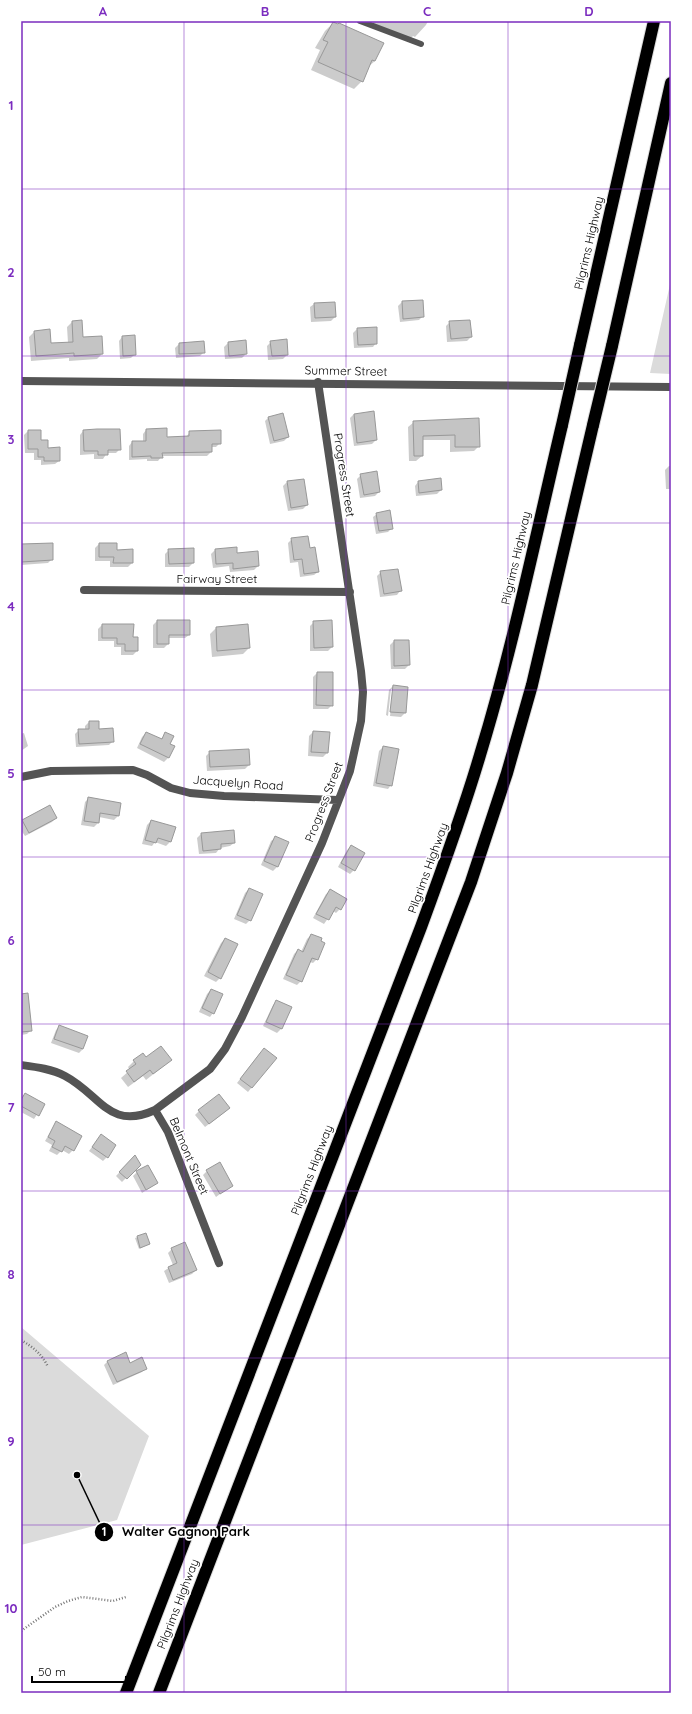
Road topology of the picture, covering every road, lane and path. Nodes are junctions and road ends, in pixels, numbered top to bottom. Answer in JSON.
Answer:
{"nodes":[{"id":1,"x":360,"y":21,"type":"edge"},
{"id":2,"x":654,"y":21,"type":"edge"},
{"id":3,"x":421,"y":44,"type":"dead end"},
{"id":4,"x":671,"y":84,"type":"edge"},
{"id":5,"x":21,"y":381,"type":"edge"},
{"id":6,"x":318,"y":382,"type":"junction"},
{"id":7,"x":671,"y":387,"type":"edge"},
{"id":8,"x":84,"y":590,"type":"dead end"},
{"id":9,"x":350,"y":592,"type":"junction"},
{"id":10,"x":21,"y":777,"type":"edge"},
{"id":11,"x":338,"y":800,"type":"junction"},
{"id":12,"x":21,"y":1065,"type":"edge"},
{"id":13,"x":155,"y":1110,"type":"junction"},
{"id":14,"x":219,"y":1263,"type":"dead end"},
{"id":15,"x":21,"y":1340,"type":"edge"},
{"id":16,"x":48,"y":1367,"type":"dead end"},
{"id":17,"x":126,"y":1596,"type":"dead end"},
{"id":18,"x":21,"y":1631,"type":"edge"},
{"id":19,"x":126,"y":1693,"type":"edge"},
{"id":20,"x":159,"y":1693,"type":"edge"}],
"edges":[{"from":1,"to":3,"type":"lane"},
{"from":2,"to":19,"type":"highway","name":"Pilgrims Highway","bridge":true},
{"from":4,"to":20,"type":"highway","name":"Pilgrims Highway","bridge":true},
{"from":5,"to":6,"type":"street","name":"Summer Street"},
{"from":6,"to":7,"type":"street","name":"Summer Street"},
{"from":6,"to":9,"type":"street","name":"Progress Street"},
{"from":8,"to":9,"type":"street","name":"Fairway Street"},
{"from":9,"to":11,"type":"street","name":"Progress Street"},
{"from":10,"to":11,"type":"street","name":"Jacquelyn Road"},
{"from":11,"to":13,"type":"street","name":"Progress Street"},
{"from":12,"to":13,"type":"street","name":"Belmont Street"},
{"from":13,"to":14,"type":"street","name":"Belmont Street"},
{"from":15,"to":16,"type":"path"},
{"from":17,"to":18,"type":"path"}]}
